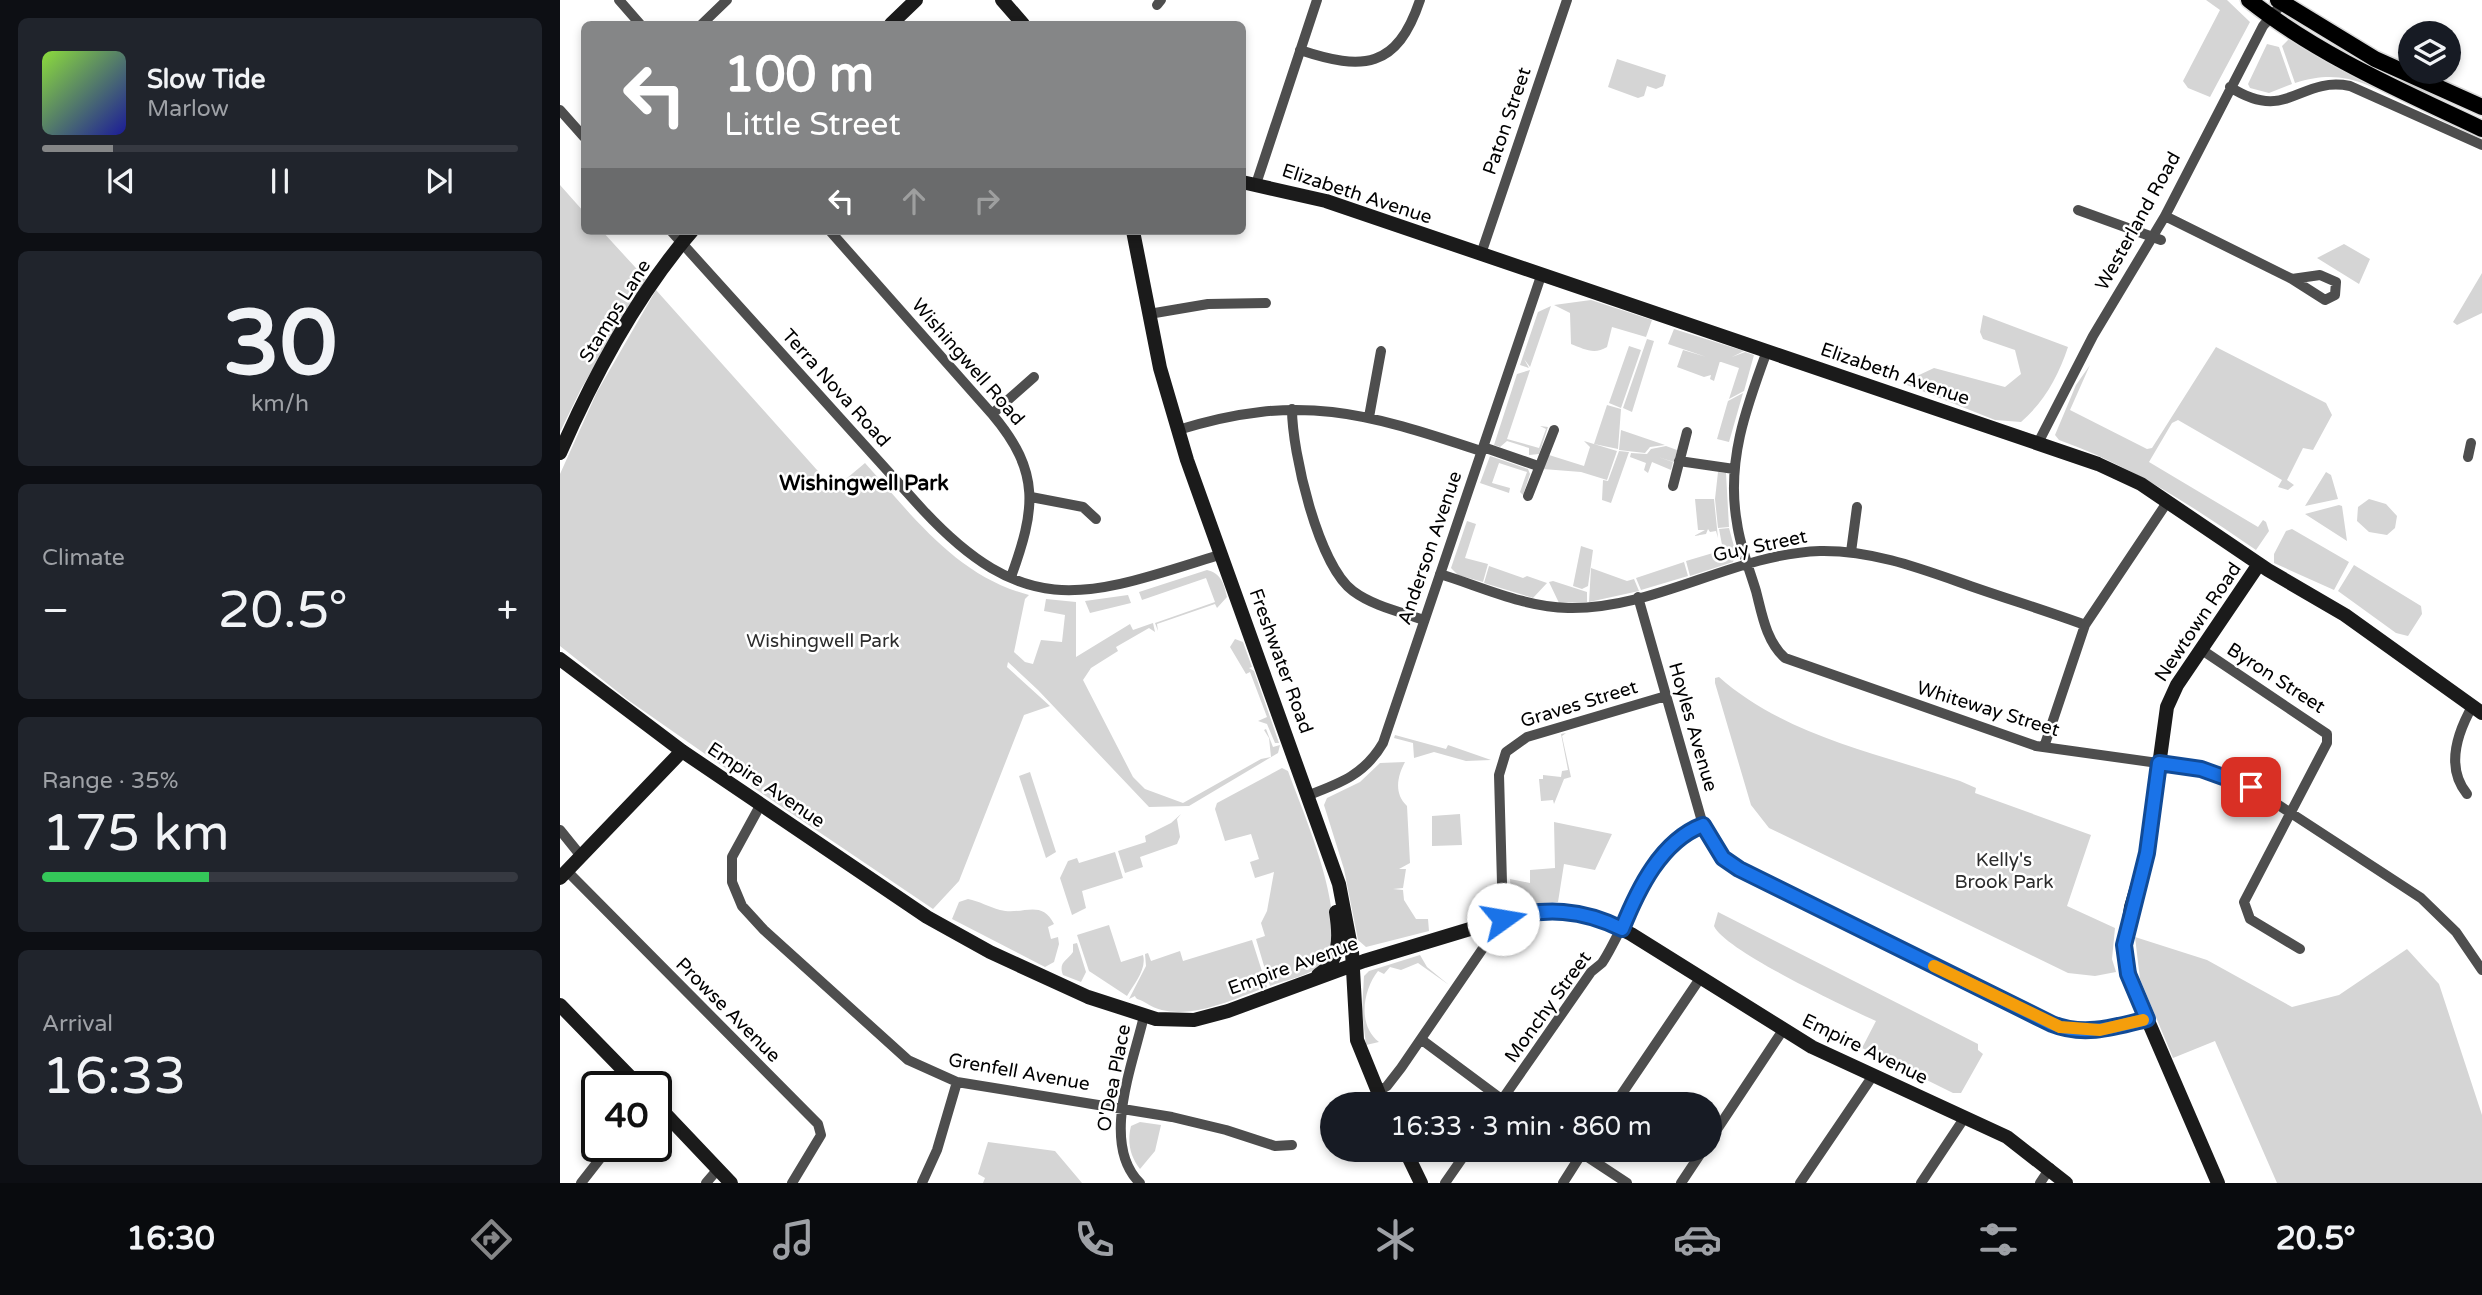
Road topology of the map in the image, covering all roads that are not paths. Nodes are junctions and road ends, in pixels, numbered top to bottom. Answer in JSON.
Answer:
{"nodes":[{"id":1,"x":618,"y":0,"type":"edge"},
{"id":2,"x":727,"y":0,"type":"edge"},
{"id":3,"x":916,"y":0,"type":"edge"},
{"id":4,"x":1002,"y":0,"type":"edge"},
{"id":5,"x":1317,"y":0,"type":"edge"},
{"id":6,"x":1420,"y":0,"type":"edge"},
{"id":7,"x":1567,"y":0,"type":"edge"},
{"id":8,"x":2249,"y":0,"type":"edge"},
{"id":9,"x":2277,"y":4,"type":"edge"},
{"id":10,"x":637,"y":21,"type":"edge"},
{"id":11,"x":705,"y":21,"type":"edge"},
{"id":12,"x":894,"y":21,"type":"edge"},
{"id":13,"x":1021,"y":21,"type":"edge"},
{"id":14,"x":1300,"y":50,"type":"junction"},
{"id":15,"x":2230,"y":87,"type":"junction"},
{"id":16,"x":2482,"y":107,"type":"edge"},
{"id":17,"x":560,"y":110,"type":"edge"},
{"id":18,"x":2482,"y":128,"type":"edge"},
{"id":19,"x":581,"y":133,"type":"edge"},
{"id":20,"x":2482,"y":145,"type":"edge"},
{"id":21,"x":1249,"y":183,"type":"edge"},
{"id":22,"x":2078,"y":210,"type":"dead end"},
{"id":23,"x":2165,"y":216,"type":"junction"},
{"id":24,"x":675,"y":235,"type":"edge"},
{"id":25,"x":689,"y":235,"type":"edge"},
{"id":26,"x":834,"y":235,"type":"edge"},
{"id":27,"x":1134,"y":235,"type":"edge"},
{"id":28,"x":2161,"y":240,"type":"dead end"},
{"id":29,"x":682,"y":243,"type":"junction"},
{"id":30,"x":1481,"y":254,"type":"junction"},
{"id":31,"x":1541,"y":276,"type":"junction"},
{"id":32,"x":2292,"y":279,"type":"dead end"},
{"id":33,"x":1266,"y":303,"type":"dead end"},
{"id":34,"x":1149,"y":314,"type":"junction"},
{"id":35,"x":1381,"y":351,"type":"dead end"},
{"id":36,"x":1766,"y":351,"type":"junction"},
{"id":37,"x":1034,"y":377,"type":"dead end"},
{"id":38,"x":1292,"y":409,"type":"junction"},
{"id":39,"x":992,"y":414,"type":"junction"},
{"id":40,"x":1369,"y":416,"type":"junction"},
{"id":41,"x":1555,"y":429,"type":"dead end"},
{"id":42,"x":1178,"y":430,"type":"junction"},
{"id":43,"x":1687,"y":432,"type":"dead end"},
{"id":44,"x":2038,"y":443,"type":"junction"},
{"id":45,"x":2482,"y":448,"type":"edge"},
{"id":46,"x":1482,"y":449,"type":"junction"},
{"id":47,"x":560,"y":453,"type":"edge"},
{"id":48,"x":2468,"y":457,"type":"dead end"},
{"id":49,"x":1679,"y":461,"type":"junction"},
{"id":50,"x":1538,"y":466,"type":"junction"},
{"id":51,"x":1734,"y":469,"type":"junction"},
{"id":52,"x":1673,"y":486,"type":"dead end"},
{"id":53,"x":1031,"y":496,"type":"junction"},
{"id":54,"x":1528,"y":496,"type":"dead end"},
{"id":55,"x":2168,"y":501,"type":"junction"},
{"id":56,"x":1857,"y":508,"type":"dead end"},
{"id":57,"x":1096,"y":519,"type":"dead end"},
{"id":58,"x":1851,"y":552,"type":"junction"},
{"id":59,"x":1222,"y":554,"type":"junction"},
{"id":60,"x":1747,"y":564,"type":"junction"},
{"id":61,"x":2259,"y":564,"type":"junction"},
{"id":62,"x":1440,"y":574,"type":"junction"},
{"id":63,"x":1011,"y":577,"type":"junction"},
{"id":64,"x":1637,"y":597,"type":"junction"},
{"id":65,"x":1424,"y":620,"type":"junction"},
{"id":66,"x":2085,"y":625,"type":"junction"},
{"id":67,"x":2202,"y":650,"type":"junction"},
{"id":68,"x":560,"y":659,"type":"edge"},
{"id":69,"x":1666,"y":696,"type":"junction"},
{"id":70,"x":2477,"y":709,"type":"edge"},
{"id":71,"x":2044,"y":747,"type":"junction"},
{"id":72,"x":682,"y":751,"type":"junction"},
{"id":73,"x":2159,"y":763,"type":"junction"},
{"id":74,"x":2467,"y":794,"type":"dead end"},
{"id":75,"x":1309,"y":795,"type":"junction"},
{"id":76,"x":761,"y":804,"type":"junction"},
{"id":77,"x":2290,"y":812,"type":"junction"},
{"id":78,"x":1703,"y":825,"type":"junction"},
{"id":79,"x":560,"y":830,"type":"edge"},
{"id":80,"x":581,"y":856,"type":"junction"},
{"id":81,"x":1331,"y":862,"type":"junction"},
{"id":82,"x":563,"y":874,"type":"edge"},
{"id":83,"x":1503,"y":919,"type":"junction"},
{"id":84,"x":1622,"y":929,"type":"junction"},
{"id":85,"x":2300,"y":949,"type":"dead end"},
{"id":86,"x":1353,"y":966,"type":"junction"},
{"id":87,"x":2482,"y":970,"type":"edge"},
{"id":88,"x":1701,"y":977,"type":"junction"},
{"id":89,"x":1312,"y":981,"type":"junction"},
{"id":90,"x":560,"y":1005,"type":"edge"},
{"id":91,"x":1144,"y":1016,"type":"junction"},
{"id":92,"x":2147,"y":1019,"type":"junction"},
{"id":93,"x":1783,"y":1031,"type":"junction"},
{"id":94,"x":1422,"y":1040,"type":"junction"},
{"id":95,"x":624,"y":1071,"type":"edge"},
{"id":96,"x":1871,"y":1077,"type":"junction"},
{"id":97,"x":957,"y":1082,"type":"junction"},
{"id":98,"x":1378,"y":1092,"type":"edge"},
{"id":99,"x":1384,"y":1092,"type":"edge"},
{"id":100,"x":1489,"y":1092,"type":"edge"},
{"id":101,"x":1510,"y":1092,"type":"edge"},
{"id":102,"x":1623,"y":1092,"type":"edge"},
{"id":103,"x":1123,"y":1110,"type":"junction"},
{"id":104,"x":1965,"y":1117,"type":"junction"},
{"id":105,"x":672,"y":1121,"type":"edge"},
{"id":106,"x":1722,"y":1122,"type":"edge"},
{"id":107,"x":1292,"y":1145,"type":"dead end"},
{"id":108,"x":597,"y":1162,"type":"edge"},
{"id":109,"x":1411,"y":1162,"type":"edge"},
{"id":110,"x":1460,"y":1162,"type":"edge"},
{"id":111,"x":1575,"y":1162,"type":"edge"},
{"id":112,"x":1597,"y":1162,"type":"edge"},
{"id":113,"x":1695,"y":1162,"type":"edge"},
{"id":114,"x":2050,"y":1168,"type":"junction"},
{"id":115,"x":718,"y":1169,"type":"junction"},
{"id":116,"x":581,"y":1183,"type":"edge"},
{"id":117,"x":706,"y":1183,"type":"edge"},
{"id":118,"x":732,"y":1183,"type":"edge"},
{"id":119,"x":792,"y":1183,"type":"edge"},
{"id":120,"x":922,"y":1183,"type":"edge"},
{"id":121,"x":1140,"y":1183,"type":"edge"},
{"id":122,"x":1421,"y":1183,"type":"edge"},
{"id":123,"x":1445,"y":1183,"type":"edge"},
{"id":124,"x":1563,"y":1183,"type":"edge"},
{"id":125,"x":1627,"y":1183,"type":"edge"},
{"id":126,"x":1681,"y":1183,"type":"edge"},
{"id":127,"x":1800,"y":1183,"type":"edge"},
{"id":128,"x":1920,"y":1183,"type":"edge"},
{"id":129,"x":2040,"y":1183,"type":"edge"},
{"id":130,"x":2066,"y":1183,"type":"edge"},
{"id":131,"x":2218,"y":1183,"type":"edge"}],
"edges":[{"from":1,"to":10,"type":"street"},
{"from":2,"to":11,"type":"street"},
{"from":3,"to":12,"type":"main road"},
{"from":4,"to":13,"type":"main road"},
{"from":5,"to":14,"type":"street"},
{"from":6,"to":14,"type":"street"},
{"from":7,"to":30,"type":"street","name":"Paton Street"},
{"from":8,"to":9,"type":"main road"},
{"from":9,"to":15,"type":"street","name":"Westerland Road"},
{"from":9,"to":16,"type":"main road"},
{"from":9,"to":18,"type":"main road"},
{"from":14,"to":21,"type":"street"},
{"from":15,"to":20,"type":"street"},
{"from":15,"to":23,"type":"street","name":"Westerland Road"},
{"from":17,"to":19,"type":"street"},
{"from":21,"to":30,"type":"main road","name":"Elizabeth Avenue"},
{"from":22,"to":28,"type":"street","bridge":true},
{"from":23,"to":32,"type":"street"},
{"from":23,"to":44,"type":"street","name":"Westerland Road"},
{"from":24,"to":29,"type":"street","name":"Terra Nova Road"},
{"from":25,"to":29,"type":"main road","name":"Stamps Lane"},
{"from":26,"to":39,"type":"street","name":"Wishingwell Road"},
{"from":27,"to":34,"type":"main road","name":"Freshwater Road"},
{"from":29,"to":47,"type":"main road","name":"Stamps Lane"},
{"from":29,"to":63,"type":"street","name":"Terra Nova Road"},
{"from":30,"to":31,"type":"main road","name":"Elizabeth Avenue"},
{"from":31,"to":36,"type":"main road","name":"Elizabeth Avenue"},
{"from":31,"to":46,"type":"street","name":"Anderson Avenue"},
{"from":33,"to":34,"type":"street"},
{"from":34,"to":42,"type":"main road","name":"Freshwater Road"},
{"from":35,"to":40,"type":"street"},
{"from":36,"to":44,"type":"main road","name":"Elizabeth Avenue"},
{"from":36,"to":51,"type":"street","name":"Whiteway Street"},
{"from":37,"to":39,"type":"street"},
{"from":38,"to":40,"type":"street"},
{"from":38,"to":42,"type":"street"},
{"from":38,"to":65,"type":"street"},
{"from":39,"to":53,"type":"street","name":"Wishingwell Road"},
{"from":40,"to":46,"type":"street"},
{"from":41,"to":50,"type":"street"},
{"from":42,"to":59,"type":"main road","name":"Freshwater Road"},
{"from":43,"to":49,"type":"street"},
{"from":44,"to":55,"type":"main road","name":"Elizabeth Avenue"},
{"from":45,"to":48,"type":"street"},
{"from":46,"to":50,"type":"street"},
{"from":46,"to":62,"type":"street","name":"Anderson Avenue"},
{"from":49,"to":51,"type":"street"},
{"from":49,"to":52,"type":"street"},
{"from":50,"to":54,"type":"street"},
{"from":51,"to":60,"type":"street","name":"Whiteway Street"},
{"from":53,"to":57,"type":"street"},
{"from":53,"to":63,"type":"street","name":"Wishingwell Road"},
{"from":55,"to":61,"type":"main road","name":"Elizabeth Avenue"},
{"from":55,"to":66,"type":"street"},
{"from":56,"to":58,"type":"street"},
{"from":58,"to":60,"type":"street","name":"Guy Street"},
{"from":58,"to":66,"type":"street","name":"Guy Street"},
{"from":59,"to":63,"type":"street","name":"Terra Nova Road"},
{"from":59,"to":75,"type":"main road","name":"Freshwater Road"},
{"from":60,"to":64,"type":"street","name":"Guy Street"},
{"from":60,"to":71,"type":"street","name":"Whiteway Street"},
{"from":61,"to":67,"type":"main road","name":"Newtown Road"},
{"from":61,"to":70,"type":"main road","name":"Elizabeth Avenue"},
{"from":62,"to":64,"type":"street","name":"Guy Street"},
{"from":62,"to":65,"type":"street","name":"Anderson Avenue"},
{"from":64,"to":69,"type":"street","name":"Hoyles Avenue"},
{"from":65,"to":75,"type":"street","name":"Anderson Avenue"},
{"from":66,"to":71,"type":"street"},
{"from":67,"to":73,"type":"main road","name":"Newtown Road"},
{"from":67,"to":77,"type":"street","name":"Byron Street"},
{"from":68,"to":72,"type":"main road","name":"Empire Avenue"},
{"from":69,"to":78,"type":"street","name":"Hoyles Avenue"},
{"from":69,"to":83,"type":"street","name":"Graves Street"},
{"from":70,"to":74,"type":"street"},
{"from":71,"to":73,"type":"street","name":"Whiteway Street"},
{"from":72,"to":76,"type":"main road","name":"Empire Avenue"},
{"from":72,"to":80,"type":"main road"},
{"from":73,"to":77,"type":"street","name":"Whiteway Street"},
{"from":73,"to":92,"type":"main road","name":"Newtown Road"},
{"from":75,"to":81,"type":"main road","name":"Freshwater Road"},
{"from":76,"to":91,"type":"main road","name":"Empire Avenue"},
{"from":76,"to":97,"type":"street","name":"Grenfell Avenue"},
{"from":77,"to":85,"type":"street"},
{"from":77,"to":87,"type":"street","name":"Whiteway Street"},
{"from":78,"to":84,"type":"street","name":"Monchy Street"},
{"from":78,"to":92,"type":"street","name":"Hoyles Avenue"},
{"from":79,"to":80,"type":"street"},
{"from":80,"to":82,"type":"main road"},
{"from":81,"to":86,"type":"main road","name":"Freshwater Road"},
{"from":81,"to":89,"type":"main road"},
{"from":82,"to":119,"type":"street","name":"Prowse Avenue"},
{"from":83,"to":84,"type":"main road","name":"Empire Avenue"},
{"from":83,"to":86,"type":"main road","name":"Empire Avenue"},
{"from":83,"to":94,"type":"street"},
{"from":84,"to":88,"type":"main road","name":"Empire Avenue"},
{"from":84,"to":101,"type":"street","name":"Monchy Street"},
{"from":86,"to":89,"type":"main road","name":"Empire Avenue"},
{"from":86,"to":98,"type":"main road","name":"Freshwater Road"},
{"from":88,"to":93,"type":"main road","name":"Empire Avenue"},
{"from":88,"to":102,"type":"street"},
{"from":89,"to":91,"type":"main road","name":"Empire Avenue"},
{"from":90,"to":95,"type":"main road"},
{"from":91,"to":103,"type":"street","name":"O'Dea Place"},
{"from":92,"to":131,"type":"main road","name":"Newtown Road"},
{"from":93,"to":96,"type":"main road","name":"Empire Avenue"},
{"from":93,"to":106,"type":"street"},
{"from":94,"to":99,"type":"street"},
{"from":94,"to":100,"type":"street"},
{"from":96,"to":104,"type":"main road","name":"Empire Avenue"},
{"from":96,"to":127,"type":"street"},
{"from":97,"to":103,"type":"street","name":"Grenfell Avenue"},
{"from":97,"to":120,"type":"street"},
{"from":103,"to":107,"type":"street","name":"Grenfell Avenue"},
{"from":103,"to":121,"type":"street","name":"O'Dea Place"},
{"from":104,"to":114,"type":"main road","name":"Empire Avenue"},
{"from":104,"to":128,"type":"street"},
{"from":105,"to":115,"type":"main road"},
{"from":108,"to":116,"type":"street"},
{"from":109,"to":122,"type":"main road"},
{"from":110,"to":123,"type":"street"},
{"from":111,"to":124,"type":"street"},
{"from":112,"to":125,"type":"street"},
{"from":113,"to":126,"type":"street"},
{"from":114,"to":129,"type":"street"},
{"from":114,"to":130,"type":"main road","name":"Empire Avenue"},
{"from":115,"to":117,"type":"street"},
{"from":115,"to":118,"type":"main road"}]}
